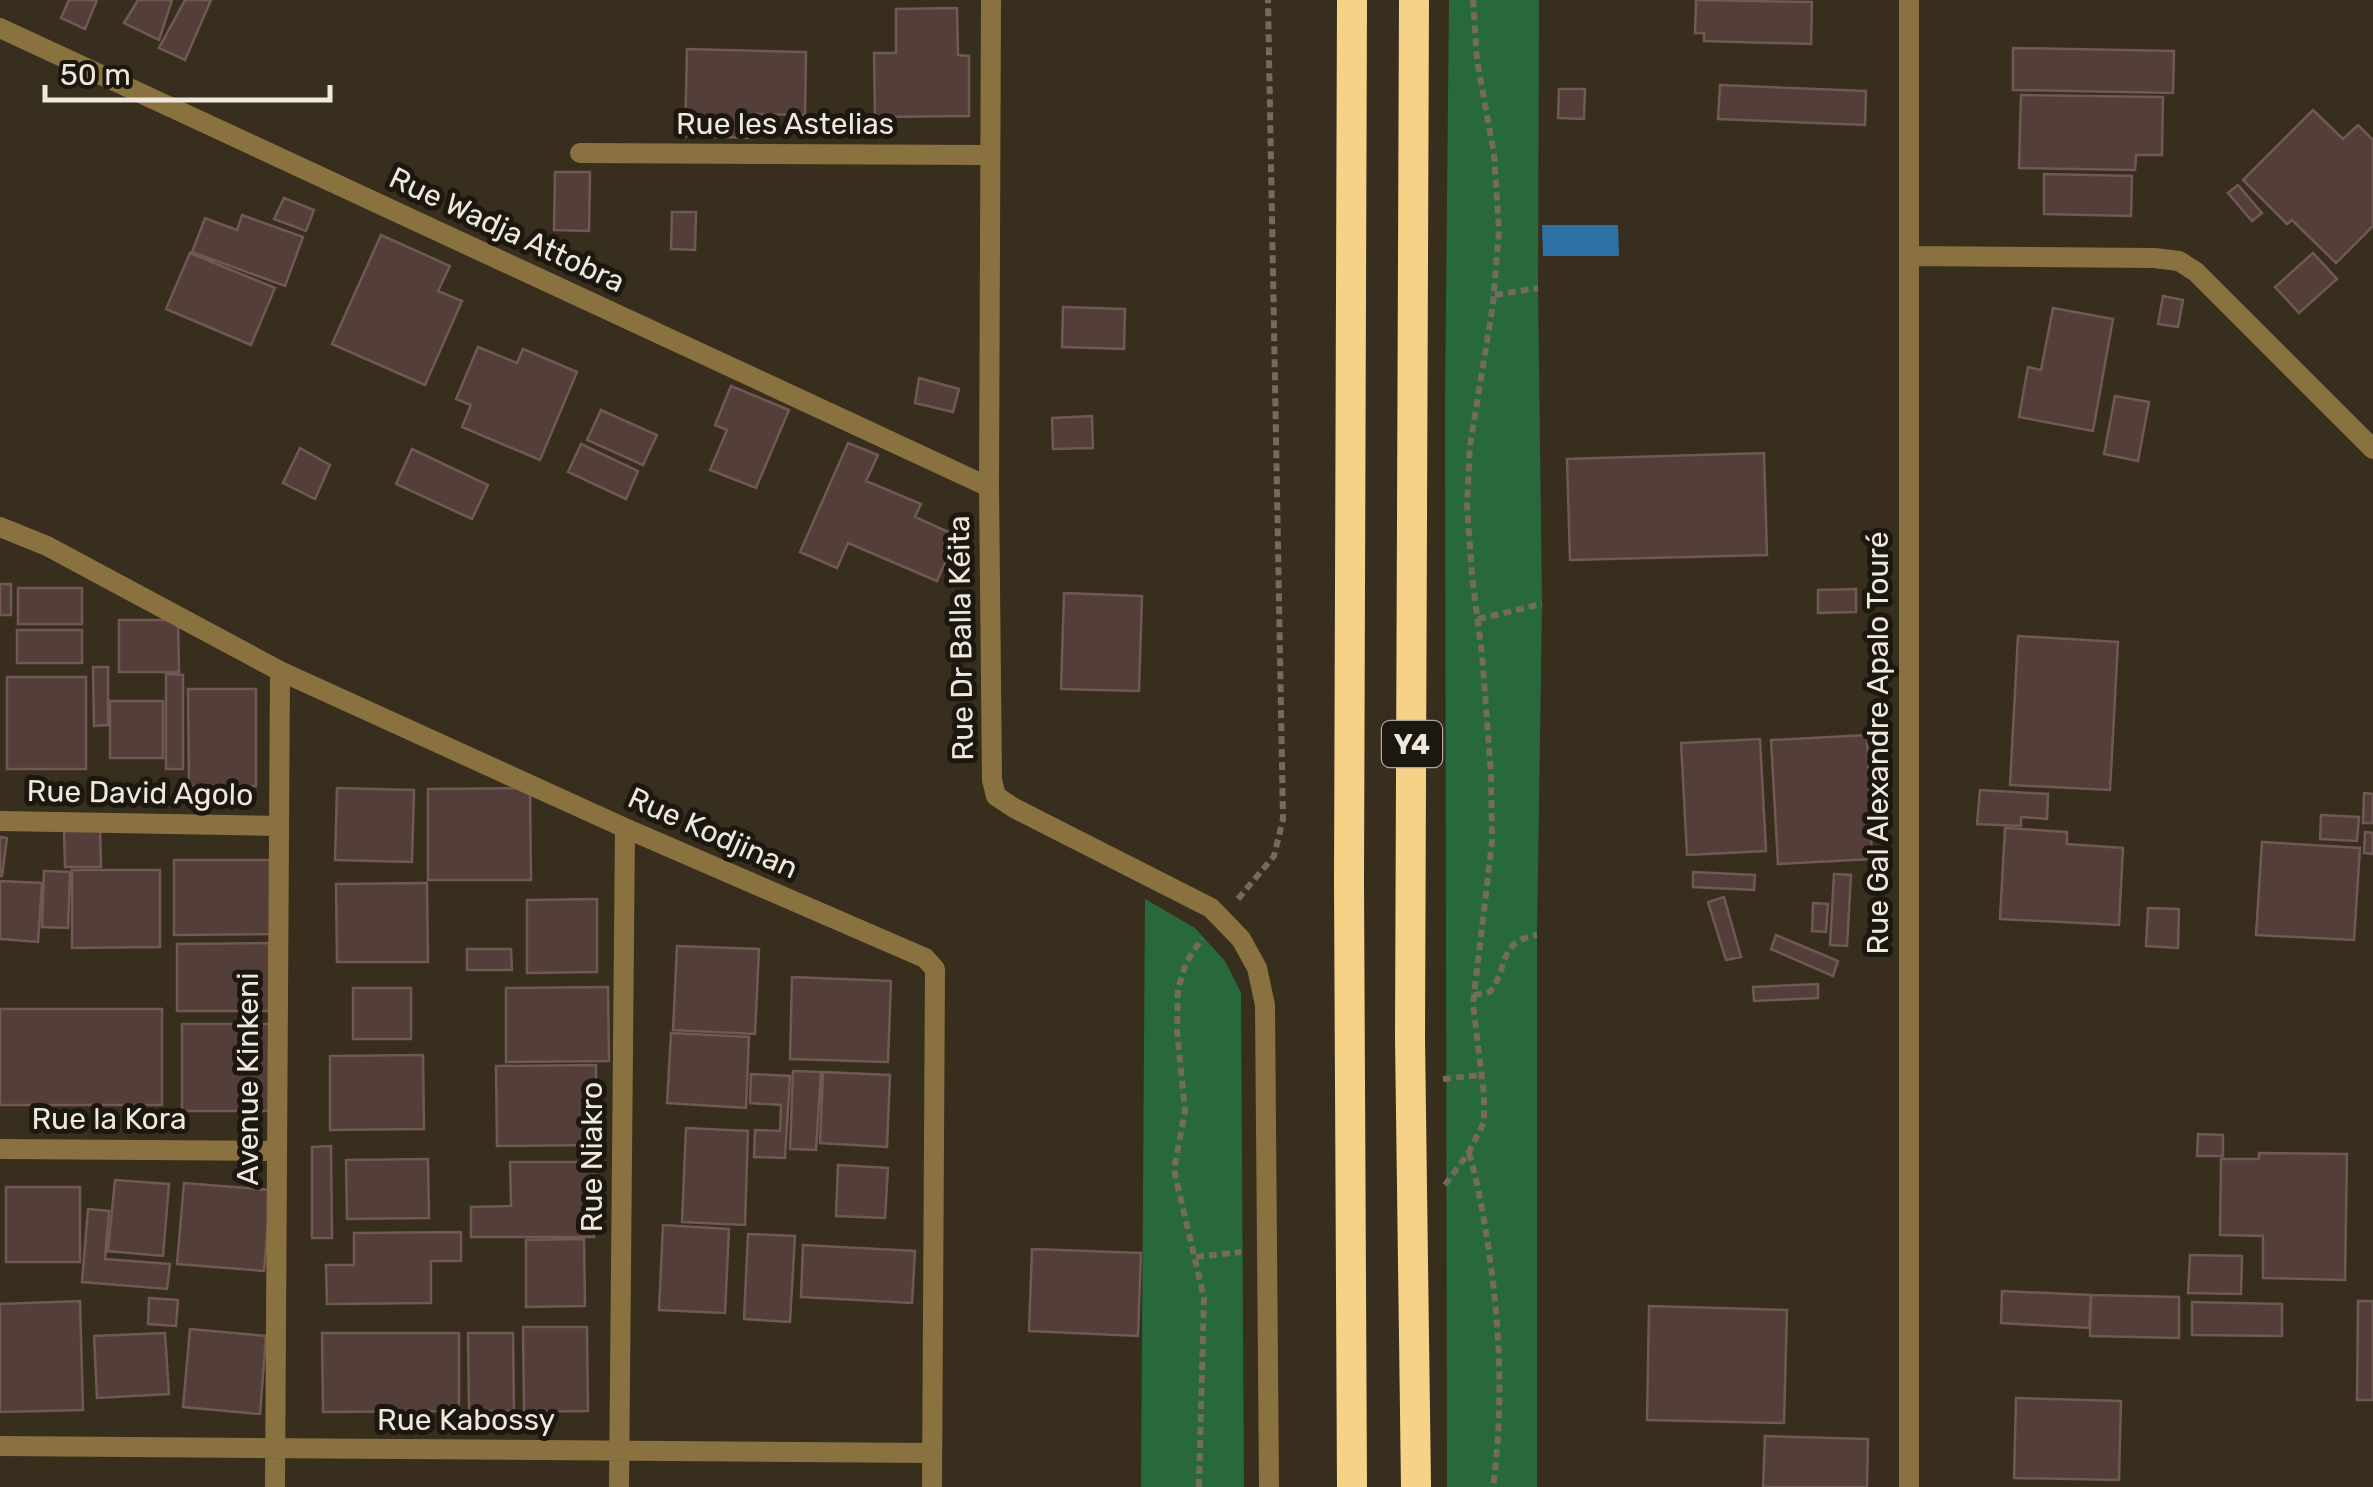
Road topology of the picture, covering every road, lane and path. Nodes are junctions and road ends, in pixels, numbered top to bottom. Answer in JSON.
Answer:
{"nodes":[{"id":1,"x":991,"y":0,"type":"edge"},
{"id":2,"x":1268,"y":0,"type":"edge"},
{"id":3,"x":1352,"y":0,"type":"edge"},
{"id":4,"x":1414,"y":0,"type":"edge"},
{"id":5,"x":1473,"y":0,"type":"edge"},
{"id":6,"x":1909,"y":0,"type":"edge"},
{"id":7,"x":0,"y":28,"type":"edge"},
{"id":8,"x":580,"y":153,"type":"dead end"},
{"id":9,"x":990,"y":155,"type":"junction"},
{"id":10,"x":1909,"y":256,"type":"junction"},
{"id":11,"x":1538,"y":288,"type":"dead end"},
{"id":12,"x":1494,"y":295,"type":"junction"},
{"id":13,"x":2373,"y":450,"type":"edge"},
{"id":14,"x":989,"y":487,"type":"junction"},
{"id":15,"x":0,"y":527,"type":"edge"},
{"id":16,"x":1542,"y":604,"type":"dead end"},
{"id":17,"x":1478,"y":619,"type":"junction"},
{"id":18,"x":280,"y":672,"type":"junction"},
{"id":19,"x":0,"y":821,"type":"edge"},
{"id":20,"x":279,"y":826,"type":"junction"},
{"id":21,"x":625,"y":828,"type":"junction"},
{"id":22,"x":1222,"y":918,"type":"junction"},
{"id":23,"x":1537,"y":936,"type":"dead end"},
{"id":24,"x":1474,"y":995,"type":"junction"},
{"id":25,"x":0,"y":1148,"type":"edge"},
{"id":26,"x":277,"y":1151,"type":"junction"},
{"id":27,"x":1469,"y":1152,"type":"junction"},
{"id":28,"x":1413,"y":1232,"type":"junction"},
{"id":29,"x":1267,"y":1250,"type":"junction"},
{"id":30,"x":1196,"y":1257,"type":"junction"},
{"id":31,"x":0,"y":1446,"type":"edge"},
{"id":32,"x":276,"y":1448,"type":"junction"},
{"id":33,"x":620,"y":1450,"type":"junction"},
{"id":34,"x":932,"y":1452,"type":"junction"},
{"id":35,"x":275,"y":1487,"type":"edge"},
{"id":36,"x":619,"y":1487,"type":"edge"},
{"id":37,"x":932,"y":1487,"type":"edge"},
{"id":38,"x":1199,"y":1487,"type":"edge"},
{"id":39,"x":1268,"y":1487,"type":"edge"},
{"id":40,"x":1352,"y":1487,"type":"edge"},
{"id":41,"x":1416,"y":1487,"type":"edge"},
{"id":42,"x":1493,"y":1487,"type":"edge"},
{"id":43,"x":1909,"y":1487,"type":"edge"}],
"edges":[{"from":1,"to":9,"type":"street","name":"Rue Dr Balla Kéita"},
{"from":2,"to":22,"type":"path"},
{"from":3,"to":40,"type":"highway","number":"Y4"},
{"from":4,"to":28,"type":"highway","number":"Y4"},
{"from":5,"to":12,"type":"path"},
{"from":6,"to":10,"type":"street","name":"Rue Gal Alexandre Apalo Touré"},
{"from":7,"to":14,"type":"street","name":"Rue Wadja Attobra"},
{"from":8,"to":9,"type":"street","name":"Rue les Astelias"},
{"from":9,"to":14,"type":"street","name":"Rue Dr Balla Kéita"},
{"from":10,"to":13,"type":"street"},
{"from":10,"to":43,"type":"street","name":"Rue Gal Alexandre Apalo Touré"},
{"from":11,"to":12,"type":"path"},
{"from":12,"to":17,"type":"path"},
{"from":14,"to":22,"type":"street","name":"Rue Dr Balla Kéita"},
{"from":15,"to":18,"type":"street","name":"Rue Kodjinan"},
{"from":16,"to":17,"type":"path"},
{"from":17,"to":24,"type":"path"},
{"from":18,"to":20,"type":"street","name":"Avenue Kinkeni"},
{"from":18,"to":21,"type":"street","name":"Rue Kodjinan"},
{"from":19,"to":20,"type":"street","name":"Rue David Agolo"},
{"from":20,"to":26,"type":"street","name":"Avenue Kinkeni"},
{"from":21,"to":33,"type":"street","name":"Rue Niakro"},
{"from":21,"to":34,"type":"street","name":"Rue Kodjinan"},
{"from":22,"to":29,"type":"street","name":"Rue Dr Balla Kéita"},
{"from":22,"to":30,"type":"path"},
{"from":23,"to":24,"type":"path"},
{"from":24,"to":27,"type":"path"},
{"from":25,"to":26,"type":"street","name":"Rue la Kora"},
{"from":26,"to":32,"type":"street","name":"Avenue Kinkeni"},
{"from":27,"to":28,"type":"path"},
{"from":27,"to":42,"type":"path"},
{"from":28,"to":41,"type":"highway","number":"Y4"},
{"from":29,"to":30,"type":"path"},
{"from":29,"to":39,"type":"street","name":"Rue Dr Balla Kéita"},
{"from":30,"to":38,"type":"path"},
{"from":31,"to":32,"type":"street","name":"Rue Kabossy"},
{"from":32,"to":33,"type":"street","name":"Rue Kabossy"},
{"from":32,"to":35,"type":"street","name":"Avenue Kinkeni"},
{"from":33,"to":34,"type":"street","name":"Rue Kabossy"},
{"from":33,"to":36,"type":"street","name":"Rue Niakro"},
{"from":34,"to":37,"type":"street","name":"Rue Kodjinan"}]}
